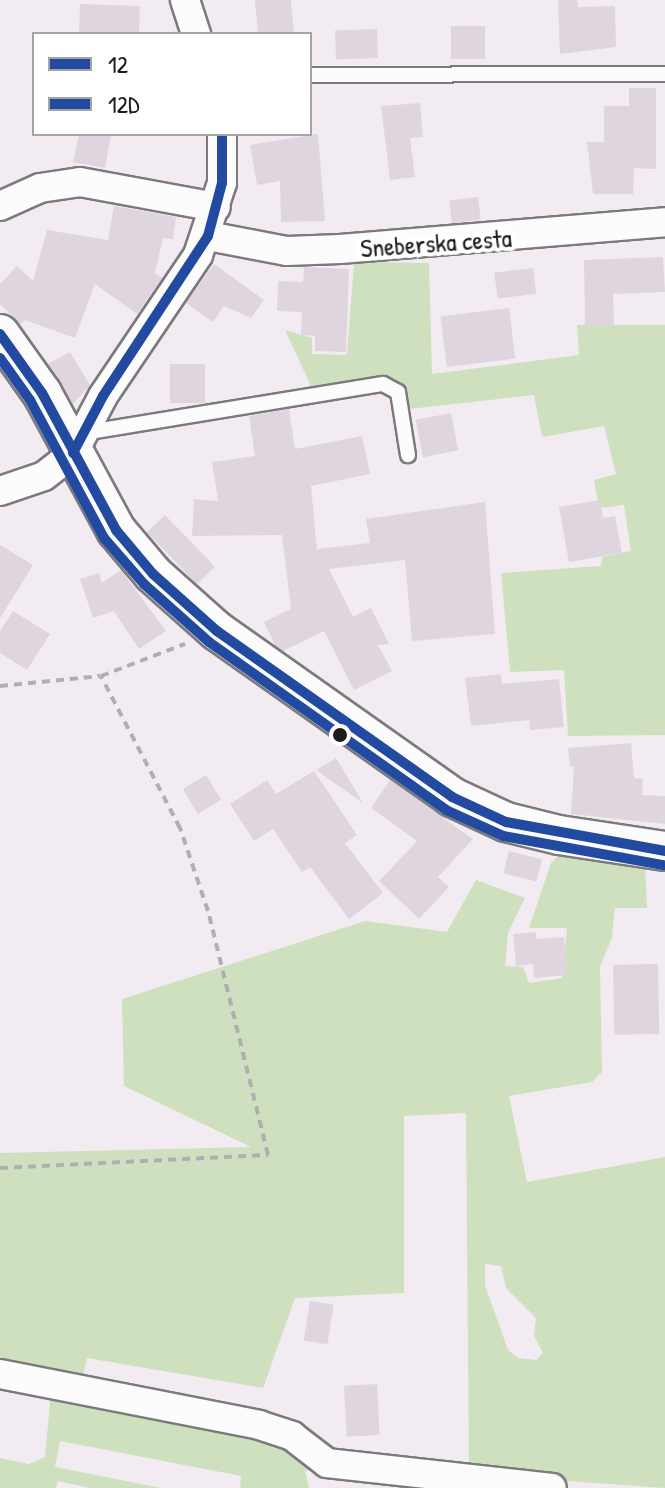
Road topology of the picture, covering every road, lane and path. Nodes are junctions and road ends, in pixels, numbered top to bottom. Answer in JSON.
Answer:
{"nodes":[{"id":1,"x":185,"y":0,"type":"edge"},
{"id":2,"x":195,"y":32,"type":"edge"},
{"id":3,"x":665,"y":74,"type":"edge"},
{"id":4,"x":312,"y":75,"type":"edge"},
{"id":5,"x":222,"y":136,"type":"edge"},
{"id":6,"x":0,"y":206,"type":"edge"},
{"id":7,"x":216,"y":207,"type":"junction"},
{"id":8,"x":665,"y":222,"type":"edge"},
{"id":9,"x":208,"y":236,"type":"junction"},
{"id":10,"x":0,"y":334,"type":"edge"},
{"id":11,"x":78,"y":443,"type":"junction"},
{"id":12,"x":408,"y":455,"type":"dead end"},
{"id":13,"x":0,"y":491,"type":"edge"},
{"id":14,"x":217,"y":631,"type":"junction"},
{"id":15,"x":101,"y":676,"type":"junction"},
{"id":16,"x":0,"y":686,"type":"edge"},
{"id":17,"x":665,"y":851,"type":"edge"},
{"id":18,"x":0,"y":1168,"type":"edge"},
{"id":19,"x":0,"y":1374,"type":"edge"},
{"id":20,"x":552,"y":1488,"type":"edge"}],
"edges":[{"from":1,"to":2,"type":"street"},
{"from":3,"to":4,"type":"lane"},
{"from":5,"to":7,"type":"street"},
{"from":6,"to":7,"type":"street"},
{"from":7,"to":9,"type":"street"},
{"from":8,"to":9,"type":"street","name":"Sneberska cesta"},
{"from":9,"to":11,"type":"street"},
{"from":10,"to":11,"type":"main road"},
{"from":11,"to":12,"type":"lane"},
{"from":11,"to":13,"type":"street"},
{"from":11,"to":14,"type":"main road"},
{"from":14,"to":15,"type":"path"},
{"from":14,"to":17,"type":"main road"},
{"from":15,"to":16,"type":"path"},
{"from":15,"to":18,"type":"path"},
{"from":19,"to":20,"type":"street"}]}
